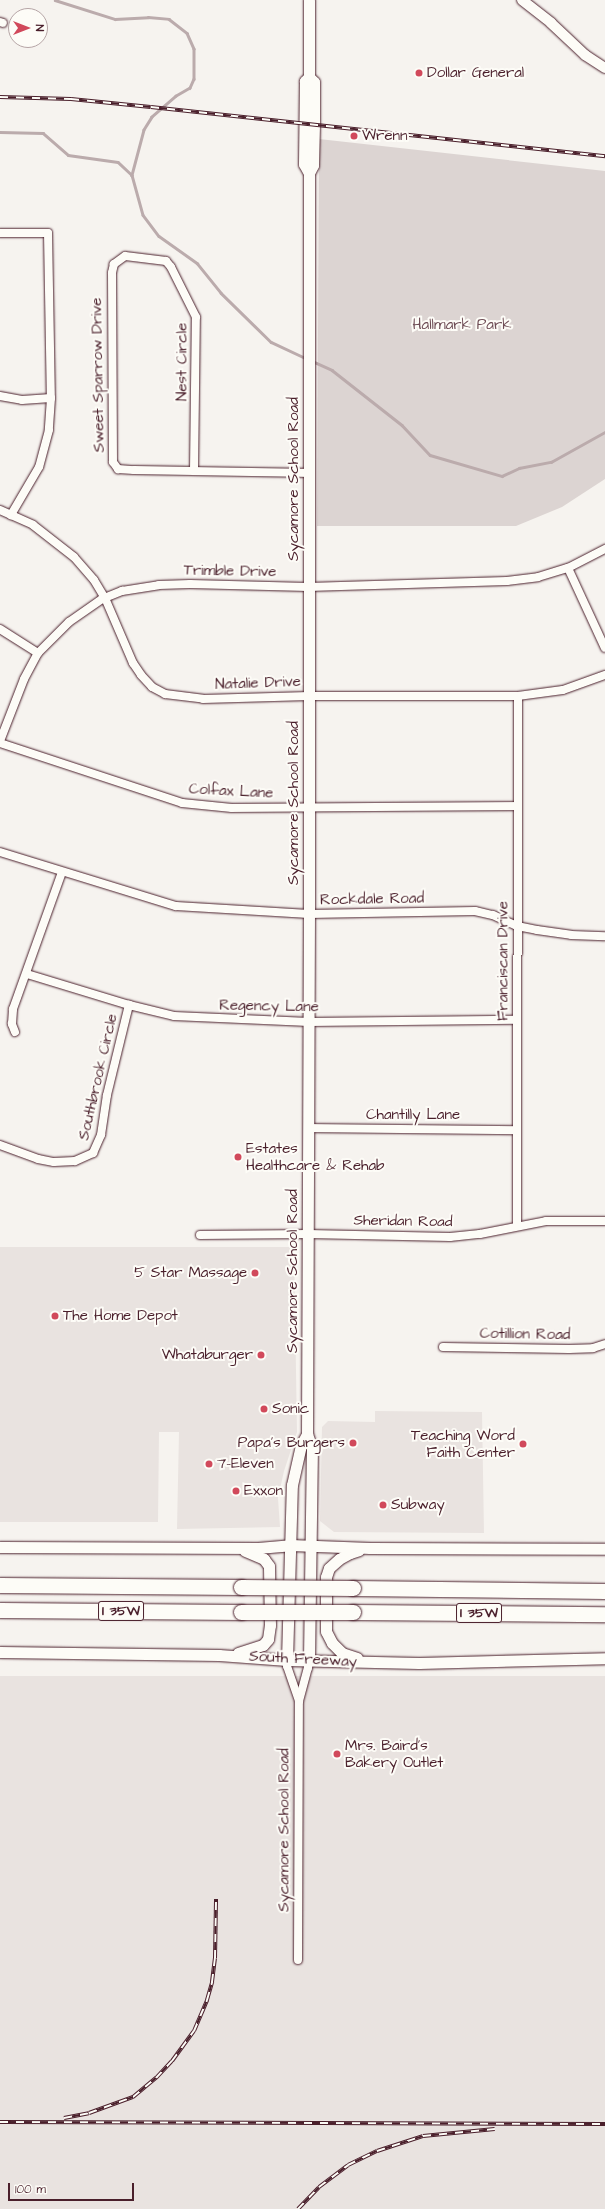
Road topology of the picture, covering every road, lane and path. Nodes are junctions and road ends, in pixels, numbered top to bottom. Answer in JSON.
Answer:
{"nodes":[{"id":1,"x":309,"y":0,"type":"edge"},
{"id":2,"x":522,"y":0,"type":"edge"},
{"id":3,"x":605,"y":68,"type":"edge"},
{"id":4,"x":0,"y":233,"type":"edge"},
{"id":5,"x":119,"y":259,"type":"joint"},
{"id":6,"x":0,"y":396,"type":"edge"},
{"id":7,"x":51,"y":398,"type":"junction"},
{"id":8,"x":194,"y":471,"type":"junction"},
{"id":9,"x":309,"y":473,"type":"junction"},
{"id":10,"x":0,"y":510,"type":"edge"},
{"id":11,"x":11,"y":514,"type":"junction"},
{"id":12,"x":605,"y":549,"type":"edge"},
{"id":13,"x":568,"y":568,"type":"junction"},
{"id":14,"x":308,"y":586,"type":"junction"},
{"id":15,"x":105,"y":598,"type":"junction"},
{"id":16,"x":0,"y":629,"type":"edge"},
{"id":17,"x":605,"y":648,"type":"edge"},
{"id":18,"x":38,"y":653,"type":"junction"},
{"id":19,"x":605,"y":675,"type":"edge"},
{"id":20,"x":309,"y":696,"type":"junction"},
{"id":21,"x":518,"y":696,"type":"junction"},
{"id":22,"x":0,"y":742,"type":"edge"},
{"id":23,"x":309,"y":806,"type":"junction"},
{"id":24,"x":518,"y":806,"type":"junction"},
{"id":25,"x":0,"y":852,"type":"edge"},
{"id":26,"x":62,"y":872,"type":"junction"},
{"id":27,"x":310,"y":914,"type":"junction"},
{"id":28,"x":517,"y":926,"type":"junction"},
{"id":29,"x":605,"y":936,"type":"edge"},
{"id":30,"x":27,"y":974,"type":"junction"},
{"id":31,"x":129,"y":1005,"type":"junction"},
{"id":32,"x":517,"y":1020,"type":"junction"},
{"id":33,"x":309,"y":1022,"type":"junction"},
{"id":34,"x":15,"y":1032,"type":"dead end"},
{"id":35,"x":309,"y":1128,"type":"junction"},
{"id":36,"x":517,"y":1130,"type":"junction"},
{"id":37,"x":0,"y":1145,"type":"edge"},
{"id":38,"x":605,"y":1221,"type":"edge"},
{"id":39,"x":517,"y":1226,"type":"junction"},
{"id":40,"x":308,"y":1234,"type":"junction"},
{"id":41,"x":200,"y":1235,"type":"dead end"},
{"id":42,"x":605,"y":1344,"type":"edge"},
{"id":43,"x":443,"y":1347,"type":"dead end"},
{"id":44,"x":306,"y":1434,"type":"junction"},
{"id":45,"x":290,"y":1545,"type":"junction"},
{"id":46,"x":310,"y":1546,"type":"junction"},
{"id":47,"x":0,"y":1547,"type":"edge"},
{"id":48,"x":238,"y":1548,"type":"junction"},
{"id":49,"x":370,"y":1548,"type":"junction"},
{"id":50,"x":605,"y":1549,"type":"edge"},
{"id":51,"x":605,"y":1582,"type":"edge"},
{"id":52,"x":3,"y":1584,"type":"edge"},
{"id":53,"x":515,"y":1590,"type":"junction"},
{"id":54,"x":605,"y":1591,"type":"edge"},
{"id":55,"x":0,"y":1610,"type":"edge"},
{"id":56,"x":605,"y":1614,"type":"edge"},
{"id":57,"x":0,"y":1652,"type":"edge"},
{"id":58,"x":219,"y":1655,"type":"junction"},
{"id":59,"x":605,"y":1658,"type":"edge"},
{"id":60,"x":287,"y":1660,"type":"junction"},
{"id":61,"x":309,"y":1660,"type":"junction"},
{"id":62,"x":370,"y":1662,"type":"junction"},
{"id":63,"x":299,"y":1701,"type":"junction"},
{"id":64,"x":298,"y":1960,"type":"dead end"}],
"edges":[{"from":1,"to":9,"type":"main road","name":"Sycamore School Road"},
{"from":2,"to":3,"type":"street"},
{"from":4,"to":7,"type":"street"},
{"from":5,"to":8,"type":"street","name":"Nest Circle"},
{"from":5,"to":8,"type":"street","name":"Sweet Sparrow Drive"},
{"from":6,"to":7,"type":"street"},
{"from":7,"to":11,"type":"street"},
{"from":8,"to":9,"type":"street","name":"Sweet Sparrow Drive"},
{"from":9,"to":14,"type":"main road","name":"Sycamore School Road"},
{"from":10,"to":11,"type":"street","name":"Natalie Drive"},
{"from":11,"to":15,"type":"street","name":"Natalie Drive"},
{"from":12,"to":13,"type":"street","name":"Trimble Drive"},
{"from":13,"to":14,"type":"street","name":"Trimble Drive"},
{"from":13,"to":17,"type":"street"},
{"from":14,"to":15,"type":"street","name":"Trimble Drive"},
{"from":14,"to":20,"type":"main road","name":"Sycamore School Road"},
{"from":15,"to":18,"type":"street","name":"Trimble Drive"},
{"from":15,"to":20,"type":"street","name":"Natalie Drive"},
{"from":16,"to":18,"type":"street"},
{"from":18,"to":22,"type":"street","name":"Trimble Drive"},
{"from":19,"to":21,"type":"street","name":"Natalie Drive"},
{"from":20,"to":21,"type":"street","name":"Natalie Drive"},
{"from":20,"to":23,"type":"main road","name":"Sycamore School Road"},
{"from":21,"to":24,"type":"street","name":"Franciscan Drive"},
{"from":22,"to":23,"type":"street","name":"Colfax Lane"},
{"from":23,"to":24,"type":"street","name":"Colfax Lane"},
{"from":23,"to":27,"type":"main road","name":"Sycamore School Road"},
{"from":24,"to":28,"type":"street","name":"Franciscan Drive"},
{"from":25,"to":26,"type":"street","name":"Rockdale Road"},
{"from":26,"to":27,"type":"street","name":"Rockdale Road"},
{"from":26,"to":30,"type":"street"},
{"from":27,"to":28,"type":"street","name":"Rockdale Road"},
{"from":27,"to":33,"type":"main road","name":"Sycamore School Road"},
{"from":28,"to":29,"type":"street","name":"Rockdale Road"},
{"from":28,"to":32,"type":"street","name":"Franciscan Drive"},
{"from":30,"to":31,"type":"street","name":"Regency Lane"},
{"from":30,"to":34,"type":"street"},
{"from":31,"to":33,"type":"street","name":"Regency Lane"},
{"from":31,"to":37,"type":"street","name":"Southbrook Circle"},
{"from":32,"to":33,"type":"street","name":"Regency Lane"},
{"from":32,"to":36,"type":"street","name":"Franciscan Drive"},
{"from":33,"to":35,"type":"main road","name":"Sycamore School Road"},
{"from":35,"to":36,"type":"street","name":"Chantilly Lane"},
{"from":35,"to":40,"type":"main road","name":"Sycamore School Road"},
{"from":36,"to":39,"type":"street","name":"Franciscan Drive"},
{"from":38,"to":39,"type":"street","name":"Sheridan Road"},
{"from":39,"to":40,"type":"street","name":"Sheridan Road"},
{"from":40,"to":41,"type":"street","name":"Sheridan Road"},
{"from":40,"to":44,"type":"main road","name":"Sycamore School Road"},
{"from":42,"to":43,"type":"street","name":"Cotillion Road"},
{"from":44,"to":45,"type":"main road","name":"Sycamore School Road"},
{"from":44,"to":46,"type":"main road","name":"Sycamore School Road"},
{"from":45,"to":46,"type":"main road"},
{"from":45,"to":48,"type":"main road"},
{"from":45,"to":60,"type":"main road","name":"Sycamore School Road"},
{"from":46,"to":49,"type":"main road"},
{"from":46,"to":61,"type":"main road","name":"Sycamore School Road"},
{"from":47,"to":48,"type":"main road"},
{"from":48,"to":58,"type":"main road"},
{"from":49,"to":50,"type":"main road"},
{"from":49,"to":62,"type":"main road"},
{"from":51,"to":53,"type":"highway"},
{"from":52,"to":53,"type":"highway","number":"I 35W","bridge":true},
{"from":53,"to":54,"type":"highway","number":"I 35W"},
{"from":55,"to":56,"type":"highway","number":"I 35W","bridge":true},
{"from":57,"to":58,"type":"main road","name":"South Freeway"},
{"from":58,"to":60,"type":"main road","name":"South Freeway"},
{"from":59,"to":62,"type":"main road","name":"South Freeway"},
{"from":60,"to":61,"type":"main road","name":"South Freeway"},
{"from":60,"to":63,"type":"street","name":"Sycamore School Road"},
{"from":61,"to":62,"type":"main road","name":"South Freeway"},
{"from":61,"to":63,"type":"street","name":"Sycamore School Road"},
{"from":63,"to":64,"type":"street","name":"Sycamore School Road"}]}
